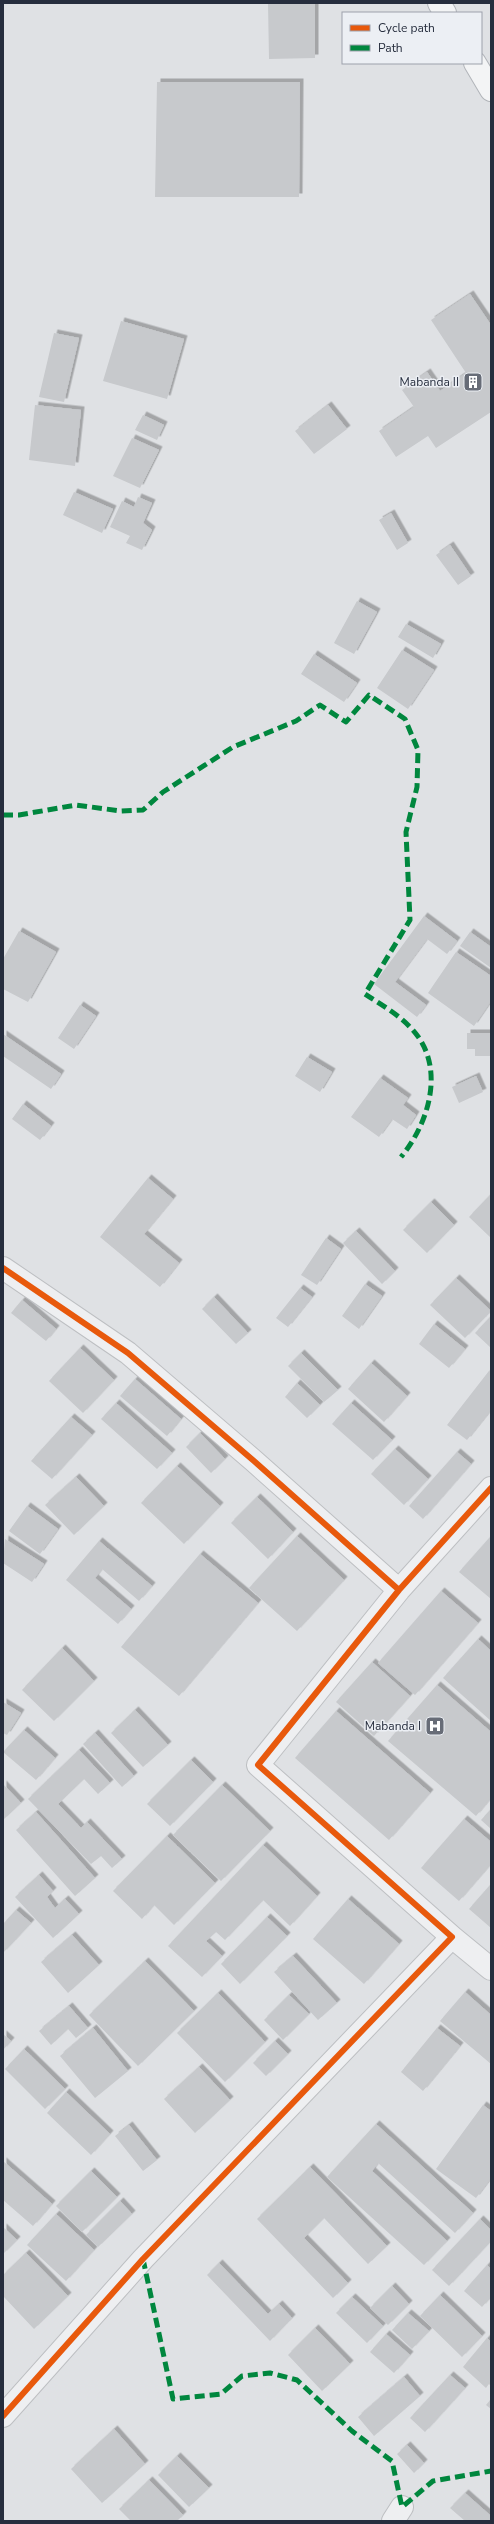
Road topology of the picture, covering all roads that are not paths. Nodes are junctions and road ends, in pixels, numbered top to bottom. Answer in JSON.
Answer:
{"nodes":[{"id":1,"x":439,"y":3,"type":"edge"},
{"id":2,"x":444,"y":12,"type":"edge"},
{"id":3,"x":476,"y":64,"type":"edge"},
{"id":4,"x":491,"y":90,"type":"edge"},
{"id":5,"x":3,"y":1268,"type":"edge"},
{"id":6,"x":491,"y":1488,"type":"edge"},
{"id":7,"x":399,"y":1590,"type":"junction"},
{"id":8,"x":452,"y":1937,"type":"junction"},
{"id":9,"x":491,"y":1969,"type":"edge"},
{"id":10,"x":3,"y":2416,"type":"edge"}],
"edges":[{"from":1,"to":2,"type":"highway"},
{"from":3,"to":4,"type":"highway"},
{"from":5,"to":7,"type":"street"},
{"from":6,"to":7,"type":"street"},
{"from":7,"to":8,"type":"street"},
{"from":8,"to":9,"type":"street"},
{"from":8,"to":10,"type":"street"}]}
